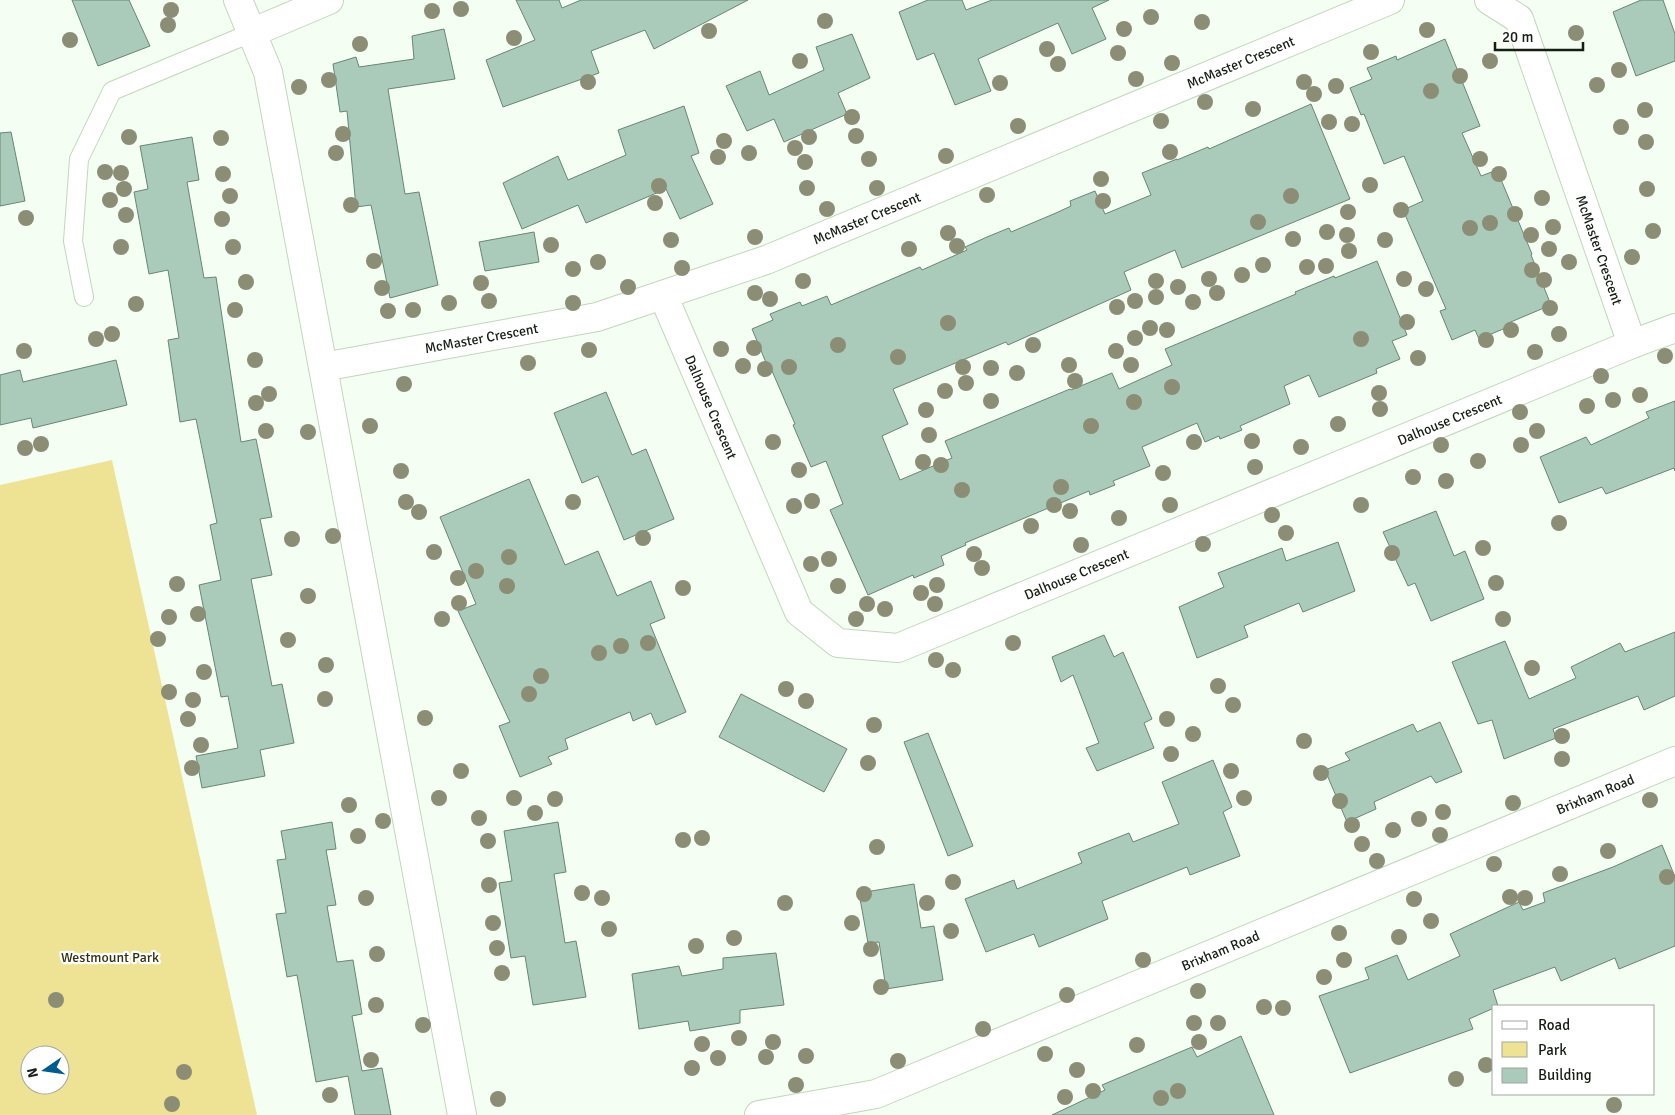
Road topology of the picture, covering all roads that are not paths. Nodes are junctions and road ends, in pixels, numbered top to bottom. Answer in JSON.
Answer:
{"nodes":[{"id":1,"x":238,"y":0,"type":"edge"},
{"id":2,"x":329,"y":0,"type":"edge"},
{"id":3,"x":1390,"y":0,"type":"edge"},
{"id":4,"x":1489,"y":0,"type":"edge"},
{"id":5,"x":251,"y":33,"type":"junction"},
{"id":6,"x":663,"y":295,"type":"junction"},
{"id":7,"x":84,"y":297,"type":"dead end"},
{"id":8,"x":1675,"y":328,"type":"edge"},
{"id":9,"x":1632,"y":344,"type":"junction"},
{"id":10,"x":323,"y":368,"type":"junction"},
{"id":11,"x":1675,"y":761,"type":"edge"},
{"id":12,"x":462,"y":1115,"type":"edge"},
{"id":13,"x":759,"y":1115,"type":"edge"}],
"edges":[{"from":1,"to":5,"type":"street"},
{"from":2,"to":5,"type":"street"},
{"from":3,"to":6,"type":"street","name":"McMaster Crescent"},
{"from":4,"to":9,"type":"street","name":"McMaster Crescent"},
{"from":5,"to":7,"type":"lane"},
{"from":5,"to":10,"type":"street"},
{"from":6,"to":9,"type":"street","name":"Dalhouse Crescent"},
{"from":6,"to":10,"type":"street","name":"McMaster Crescent"},
{"from":8,"to":9,"type":"street","name":"Dalhouse Crescent"},
{"from":10,"to":12,"type":"street"},
{"from":11,"to":13,"type":"street","name":"Brixham Road"}]}
